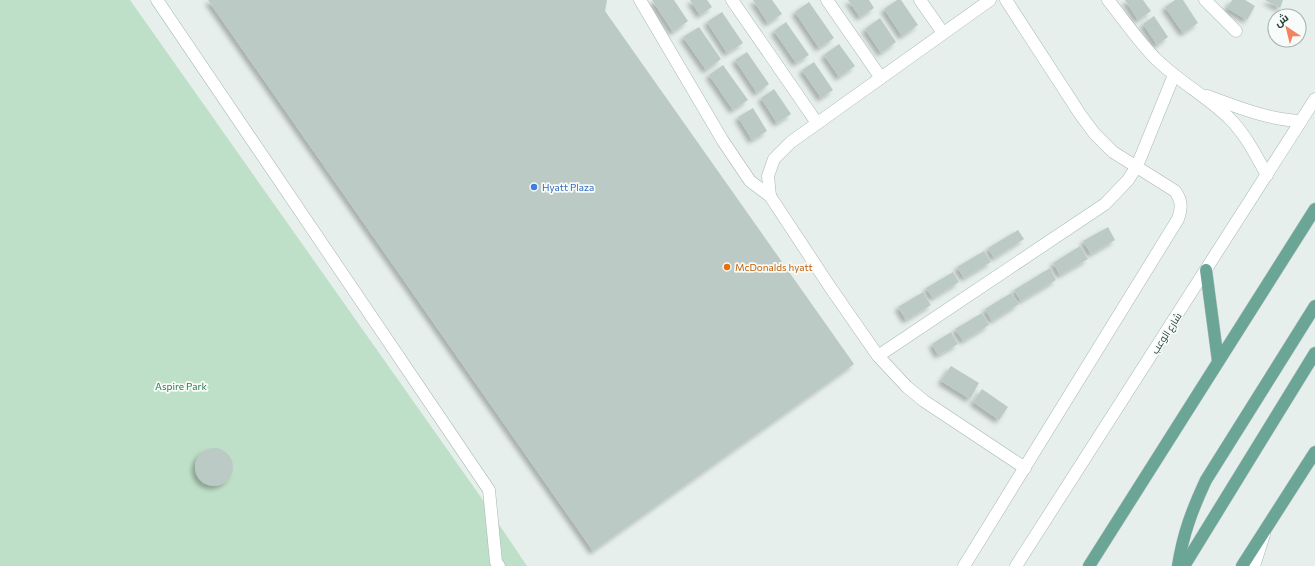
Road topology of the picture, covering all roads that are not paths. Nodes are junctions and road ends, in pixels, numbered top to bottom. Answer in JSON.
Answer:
{"nodes":[{"id":1,"x":157,"y":0,"type":"edge"},
{"id":2,"x":640,"y":0,"type":"edge"},
{"id":3,"x":732,"y":0,"type":"edge"},
{"id":4,"x":827,"y":0,"type":"edge"},
{"id":5,"x":920,"y":0,"type":"edge"},
{"id":6,"x":990,"y":0,"type":"edge"},
{"id":7,"x":1006,"y":0,"type":"edge"},
{"id":8,"x":1108,"y":0,"type":"edge"},
{"id":9,"x":1205,"y":0,"type":"edge"},
{"id":10,"x":1236,"y":31,"type":"dead end"},
{"id":11,"x":944,"y":33,"type":"junction"},
{"id":12,"x":1174,"y":75,"type":"junction"},
{"id":13,"x":881,"y":78,"type":"junction"},
{"id":14,"x":1200,"y":94,"type":"junction"},
{"id":15,"x":1315,"y":99,"type":"edge"},
{"id":16,"x":1301,"y":121,"type":"junction"},
{"id":17,"x":817,"y":123,"type":"junction"},
{"id":18,"x":1137,"y":166,"type":"junction"},
{"id":19,"x":1267,"y":176,"type":"junction"},
{"id":20,"x":770,"y":196,"type":"junction"},
{"id":21,"x":1315,"y":209,"type":"edge"},
{"id":22,"x":1206,"y":270,"type":"junction"},
{"id":23,"x":1315,"y":306,"type":"edge"},
{"id":24,"x":1315,"y":353,"type":"edge"},
{"id":25,"x":878,"y":356,"type":"junction"},
{"id":26,"x":1218,"y":361,"type":"junction"},
{"id":27,"x":1315,"y":452,"type":"edge"},
{"id":28,"x":1025,"y":468,"type":"junction"},
{"id":29,"x":1266,"y":527,"type":"junction"},
{"id":30,"x":499,"y":566,"type":"edge"},
{"id":31,"x":964,"y":566,"type":"edge"},
{"id":32,"x":1016,"y":566,"type":"edge"},
{"id":33,"x":1089,"y":566,"type":"edge"},
{"id":34,"x":1178,"y":566,"type":"edge"},
{"id":35,"x":1184,"y":566,"type":"edge"},
{"id":36,"x":1242,"y":566,"type":"edge"},
{"id":37,"x":1254,"y":566,"type":"edge"}],
"edges":[{"from":1,"to":30,"type":"street"},
{"from":2,"to":20,"type":"street"},
{"from":3,"to":17,"type":"street"},
{"from":4,"to":13,"type":"street"},
{"from":5,"to":11,"type":"street"},
{"from":6,"to":11,"type":"street"},
{"from":7,"to":18,"type":"street"},
{"from":8,"to":12,"type":"street"},
{"from":9,"to":10,"type":"street"},
{"from":11,"to":13,"type":"street"},
{"from":12,"to":14,"type":"street"},
{"from":12,"to":18,"type":"street"},
{"from":13,"to":17,"type":"street"},
{"from":14,"to":16,"type":"street"},
{"from":14,"to":19,"type":"street"},
{"from":15,"to":16,"type":"street","name":"شارع الوعب"},
{"from":16,"to":19,"type":"street","name":"شارع الوعب"},
{"from":17,"to":20,"type":"street"},
{"from":18,"to":25,"type":"street"},
{"from":18,"to":28,"type":"street"},
{"from":19,"to":22,"type":"street","name":"شارع الوعب"},
{"from":20,"to":25,"type":"street"},
{"from":21,"to":26,"type":"main road"},
{"from":22,"to":26,"type":"main road"},
{"from":22,"to":32,"type":"street","name":"شارع الوعب"},
{"from":23,"to":34,"type":"main road"},
{"from":24,"to":35,"type":"main road"},
{"from":25,"to":28,"type":"street"},
{"from":26,"to":33,"type":"main road"},
{"from":27,"to":29,"type":"main road"},
{"from":28,"to":31,"type":"street"},
{"from":29,"to":36,"type":"main road"},
{"from":29,"to":37,"type":"street"}]}
